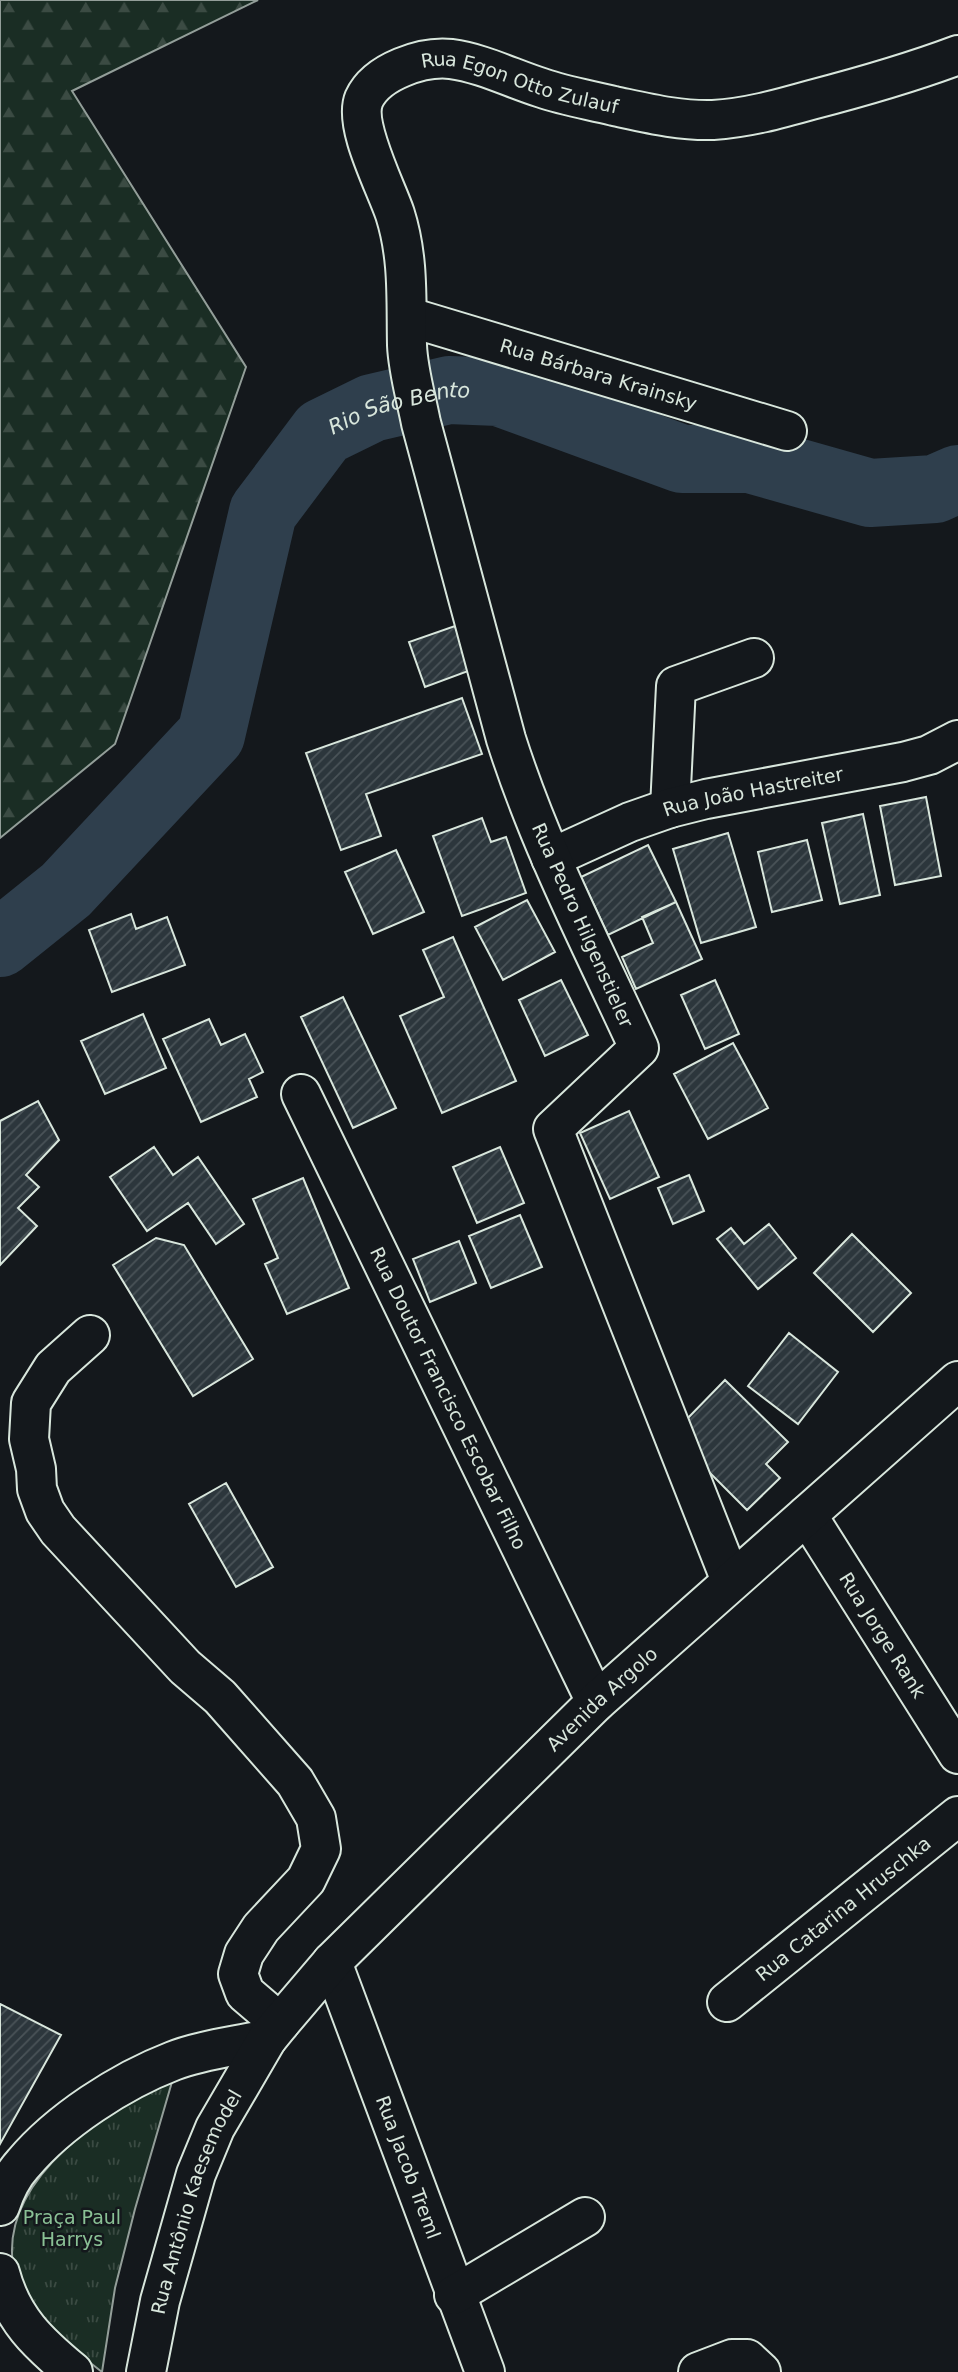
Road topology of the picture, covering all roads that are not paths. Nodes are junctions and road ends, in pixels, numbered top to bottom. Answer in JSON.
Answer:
{"nodes":[{"id":1,"x":958,"y":55,"type":"edge"},
{"id":2,"x":409,"y":317,"type":"junction"},
{"id":3,"x":410,"y":371,"type":"joint"},
{"id":4,"x":787,"y":431,"type":"dead end"},
{"id":5,"x":754,"y":658,"type":"dead end"},
{"id":6,"x":958,"y":740,"type":"edge"},
{"id":7,"x":670,"y":808,"type":"junction"},
{"id":8,"x":551,"y":858,"type":"junction"},
{"id":9,"x":301,"y":1094,"type":"dead end"},
{"id":10,"x":90,"y":1335,"type":"dead end"},
{"id":11,"x":958,"y":1381,"type":"edge"},
{"id":12,"x":807,"y":1515,"type":"junction"},
{"id":13,"x":731,"y":1581,"type":"junction"},
{"id":14,"x":596,"y":1702,"type":"junction"},
{"id":15,"x":958,"y":1754,"type":"edge"},
{"id":16,"x":958,"y":1816,"type":"edge"},
{"id":17,"x":332,"y":1962,"type":"junction"},
{"id":18,"x":727,"y":2002,"type":"dead end"},
{"id":19,"x":273,"y":2031,"type":"junction"},
{"id":20,"x":0,"y":2206,"type":"edge"},
{"id":21,"x":586,"y":2217,"type":"dead end"},
{"id":22,"x":0,"y":2273,"type":"edge"},
{"id":23,"x":454,"y":2295,"type":"junction"},
{"id":24,"x":74,"y":2372,"type":"edge"},
{"id":25,"x":146,"y":2372,"type":"edge"},
{"id":26,"x":485,"y":2372,"type":"edge"},
{"id":27,"x":698,"y":2372,"type":"edge"},
{"id":28,"x":761,"y":2372,"type":"edge"}],
"edges":[{"from":1,"to":2,"type":"street","name":"Rua Egon Otto Zulauf"},
{"from":2,"to":3,"type":"street","name":"Rua Egon Otto Zulauf"},
{"from":2,"to":4,"type":"street","name":"Rua Bárbara Krainsky"},
{"from":3,"to":8,"type":"street","name":"Rua Pedro Hilgenstieler"},
{"from":5,"to":7,"type":"street"},
{"from":6,"to":7,"type":"street","name":"Rua João Hastreiter"},
{"from":7,"to":8,"type":"street","name":"Rua João Hastreiter"},
{"from":8,"to":13,"type":"street","name":"Rua Pedro Hilgenstieler"},
{"from":9,"to":14,"type":"street","name":"Rua Doutor Francisco Escobar Filho"},
{"from":10,"to":19,"type":"street"},
{"from":11,"to":12,"type":"street","name":"Avenida Argolo"},
{"from":12,"to":13,"type":"street","name":"Avenida Argolo"},
{"from":12,"to":15,"type":"street","name":"Rua Jorge Rank"},
{"from":13,"to":14,"type":"street","name":"Avenida Argolo"},
{"from":14,"to":17,"type":"street","name":"Avenida Argolo"},
{"from":16,"to":18,"type":"street","name":"Rua Catarina Hruschka"},
{"from":17,"to":19,"type":"street","name":"Avenida Argolo"},
{"from":17,"to":23,"type":"street","name":"Rua Jacob Treml"},
{"from":19,"to":20,"type":"street"},
{"from":19,"to":25,"type":"street","name":"Rua Antônio Kaesemodel"},
{"from":21,"to":23,"type":"street"},
{"from":22,"to":24,"type":"street"},
{"from":23,"to":26,"type":"street","name":"Rua Jacob Treml"},
{"from":27,"to":28,"type":"street"}]}
